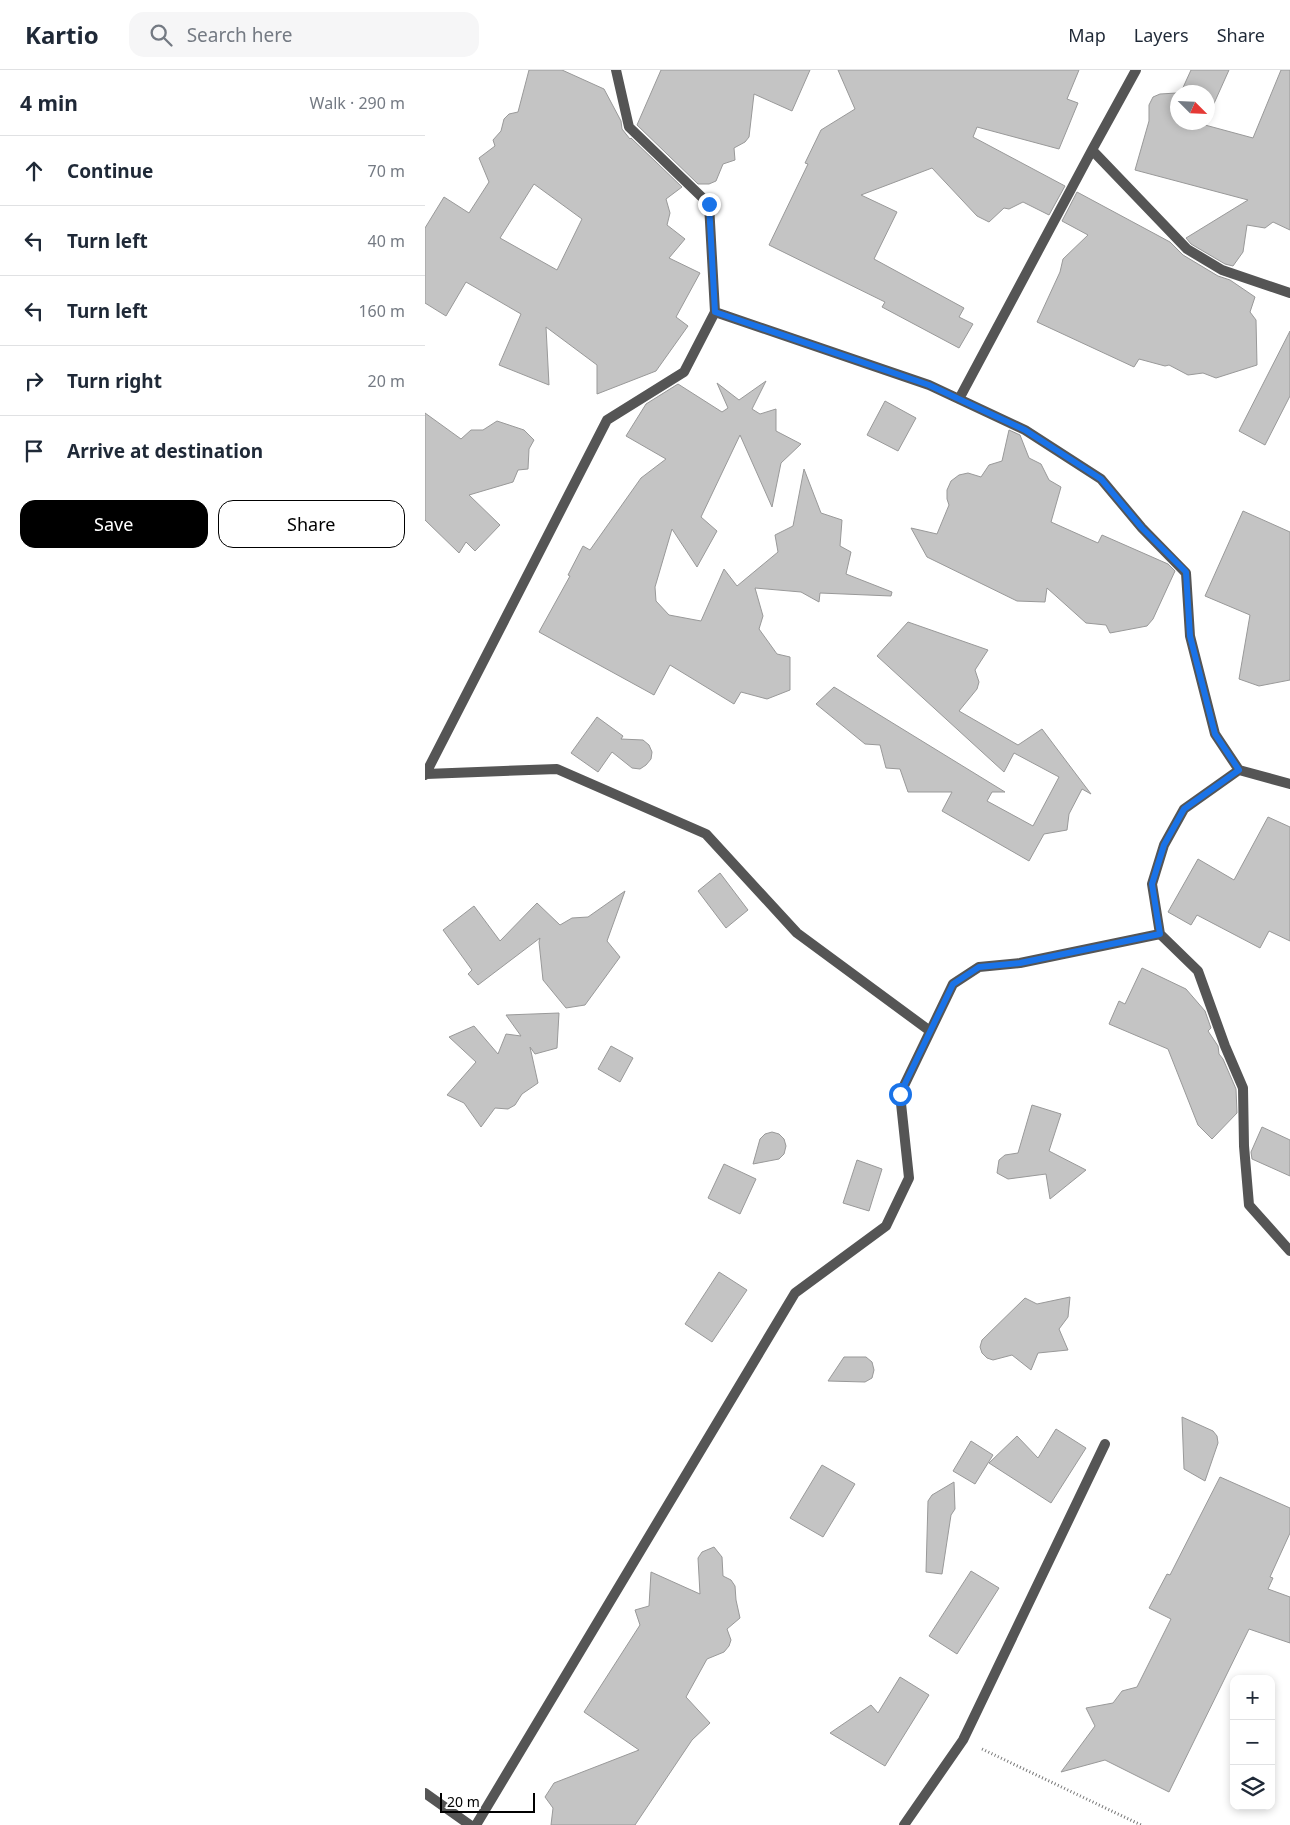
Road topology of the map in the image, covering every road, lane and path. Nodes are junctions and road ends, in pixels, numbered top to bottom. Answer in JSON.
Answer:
{"nodes":[{"id":1,"x":616,"y":70,"type":"edge"},
{"id":2,"x":1136,"y":70,"type":"edge"},
{"id":3,"x":1091,"y":150,"type":"junction"},
{"id":4,"x":1290,"y":293,"type":"edge"},
{"id":5,"x":715,"y":312,"type":"junction"},
{"id":6,"x":959,"y":399,"type":"junction"},
{"id":7,"x":1239,"y":770,"type":"junction"},
{"id":8,"x":426,"y":774,"type":"edge"},
{"id":9,"x":1290,"y":784,"type":"edge"},
{"id":10,"x":1160,"y":934,"type":"junction"},
{"id":11,"x":930,"y":1031,"type":"junction"},
{"id":12,"x":1290,"y":1252,"type":"edge"},
{"id":13,"x":1105,"y":1444,"type":"dead end"},
{"id":14,"x":963,"y":1740,"type":"junction"},
{"id":15,"x":425,"y":1793,"type":"edge"},
{"id":16,"x":470,"y":1825,"type":"edge"},
{"id":17,"x":476,"y":1825,"type":"edge"},
{"id":18,"x":904,"y":1825,"type":"edge"},
{"id":19,"x":1141,"y":1825,"type":"edge"}],
"edges":[{"from":1,"to":5,"type":"street"},
{"from":2,"to":3,"type":"street"},
{"from":3,"to":4,"type":"street"},
{"from":3,"to":6,"type":"street"},
{"from":5,"to":6,"type":"street"},
{"from":5,"to":8,"type":"street"},
{"from":6,"to":7,"type":"street"},
{"from":7,"to":9,"type":"street"},
{"from":7,"to":10,"type":"street"},
{"from":8,"to":11,"type":"street"},
{"from":10,"to":11,"type":"street"},
{"from":10,"to":12,"type":"street"},
{"from":11,"to":17,"type":"street"},
{"from":13,"to":14,"type":"street"},
{"from":14,"to":18,"type":"street"},
{"from":14,"to":19,"type":"path"},
{"from":15,"to":16,"type":"street"}]}
